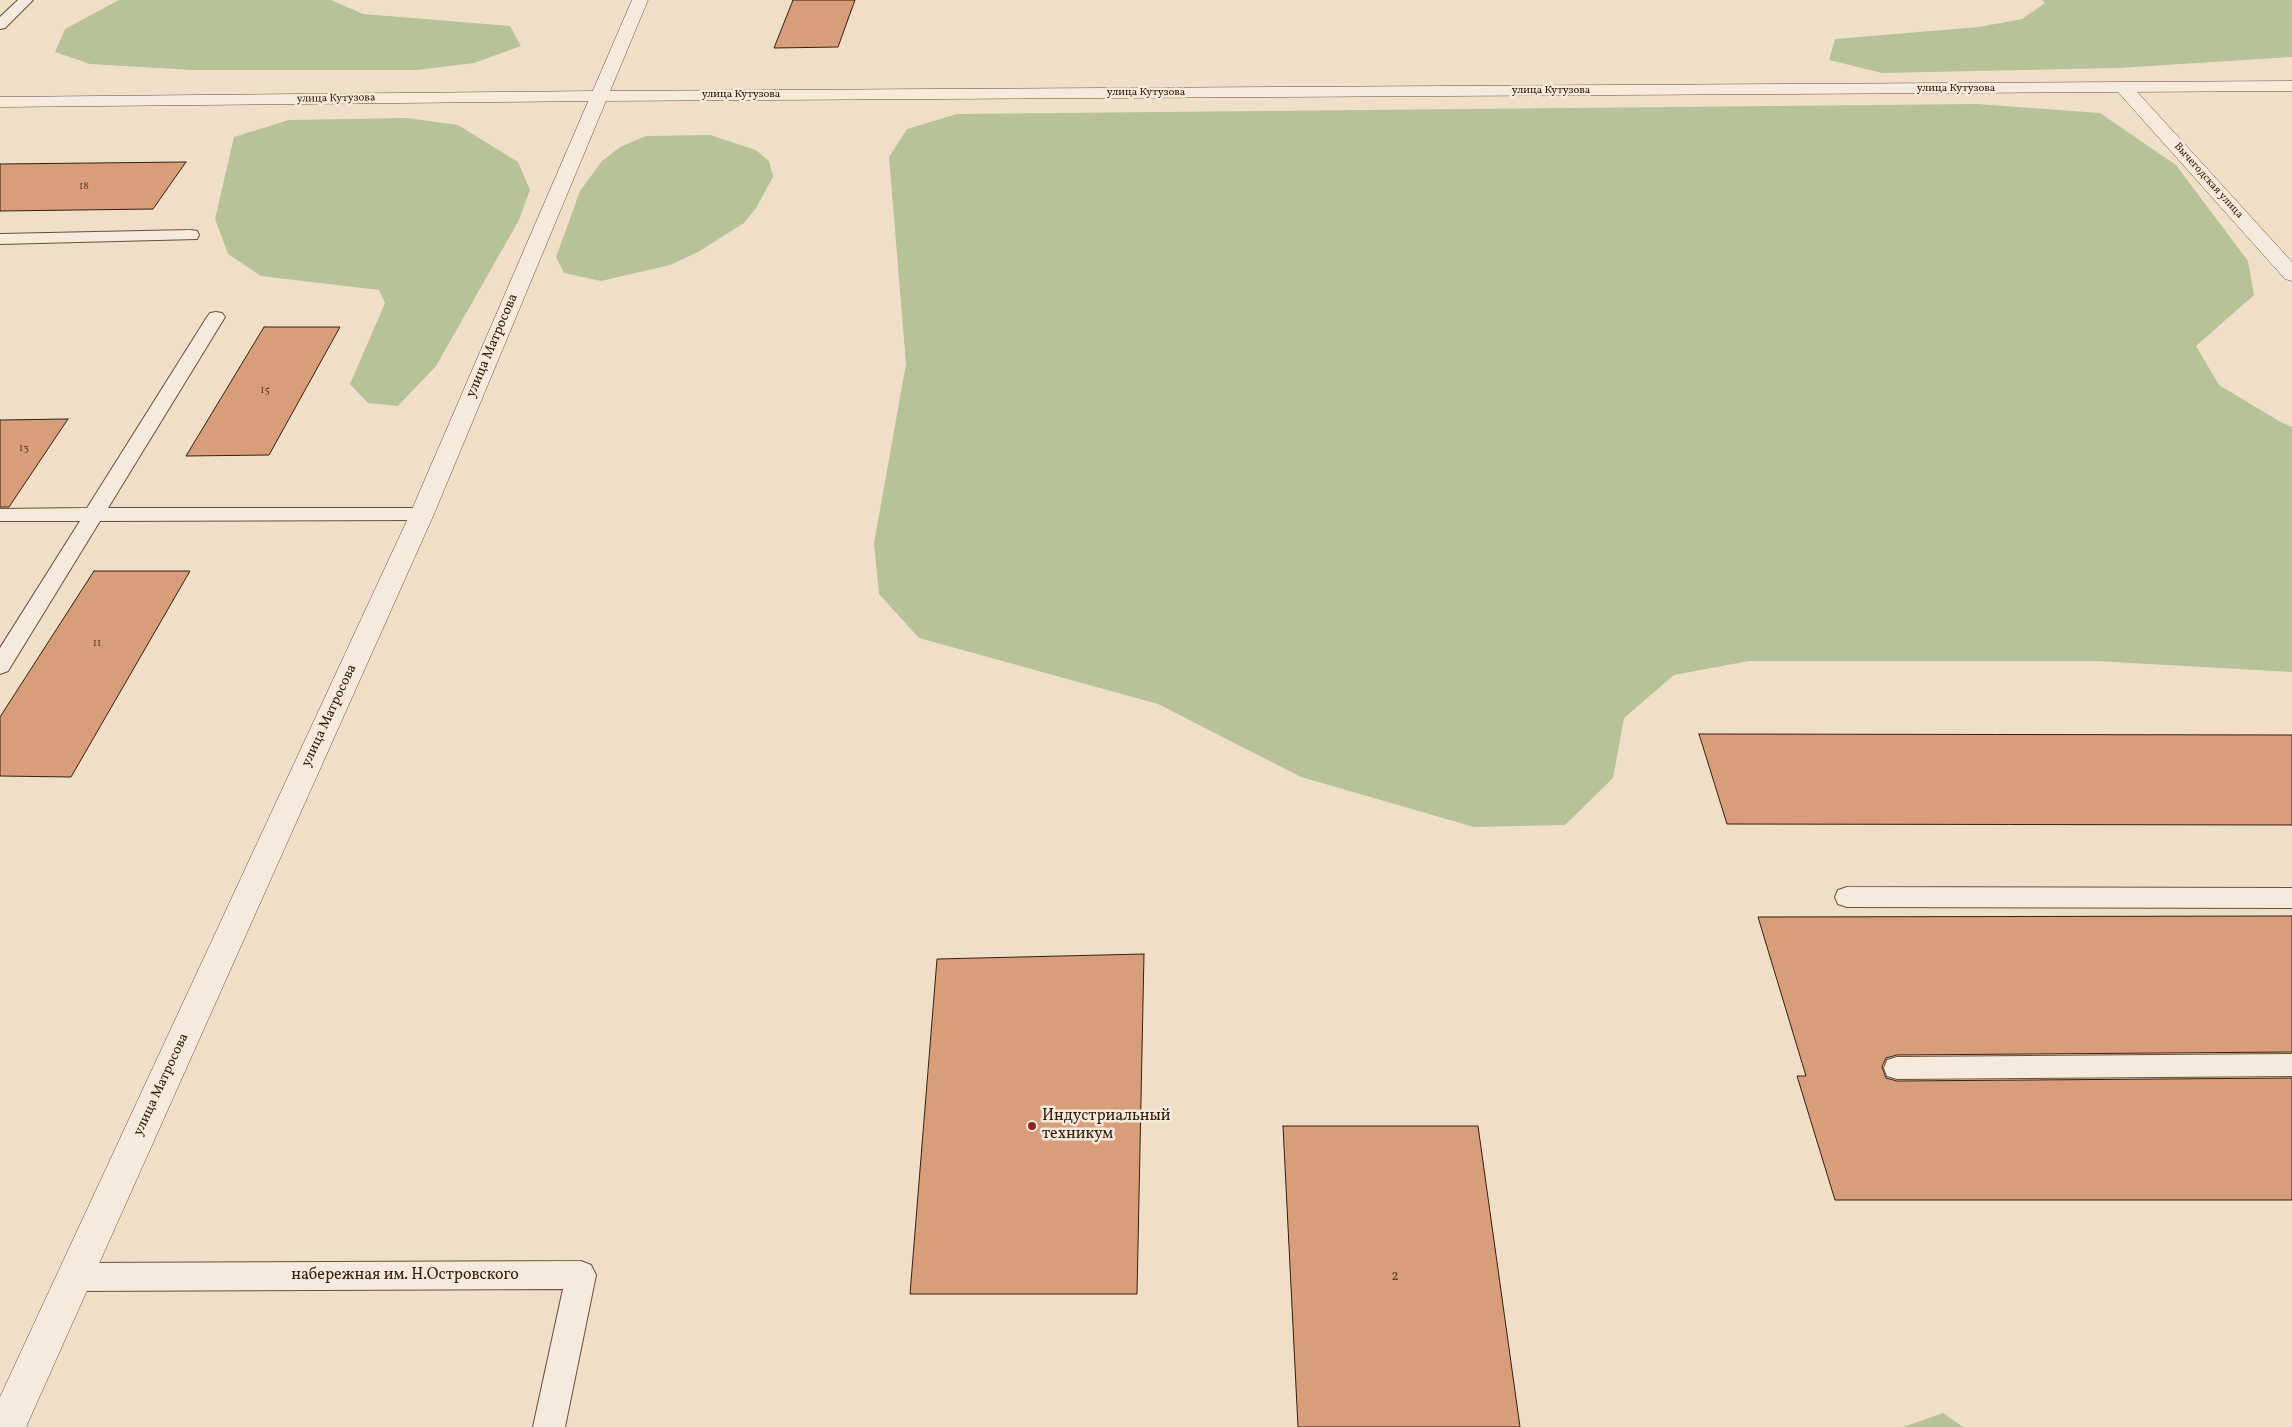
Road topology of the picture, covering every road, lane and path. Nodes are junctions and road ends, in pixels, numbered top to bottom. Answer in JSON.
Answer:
{"nodes":[{"id":1,"x":26,"y":0,"type":"edge"},
{"id":2,"x":640,"y":0,"type":"edge"},
{"id":3,"x":0,"y":25,"type":"edge"},
{"id":4,"x":2292,"y":86,"type":"edge"},
{"id":5,"x":2124,"y":88,"type":"junction"},
{"id":6,"x":598,"y":96,"type":"junction"},
{"id":7,"x":0,"y":102,"type":"edge"},
{"id":8,"x":191,"y":235,"type":"dead end"},
{"id":9,"x":0,"y":239,"type":"edge"},
{"id":10,"x":2292,"y":275,"type":"edge"},
{"id":11,"x":216,"y":317,"type":"dead end"},
{"id":12,"x":422,"y":514,"type":"junction"},
{"id":13,"x":0,"y":515,"type":"edge"},
{"id":14,"x":94,"y":515,"type":"junction"},
{"id":15,"x":0,"y":666,"type":"edge"},
{"id":16,"x":1847,"y":897,"type":"dead end"},
{"id":17,"x":2292,"y":898,"type":"edge"},
{"id":18,"x":2292,"y":1065,"type":"edge"},
{"id":19,"x":1897,"y":1068,"type":"dead end"},
{"id":20,"x":74,"y":1277,"type":"junction"},
{"id":21,"x":6,"y":1427,"type":"edge"},
{"id":22,"x":548,"y":1427,"type":"edge"}],
"edges":[{"from":1,"to":3,"type":"lane"},
{"from":2,"to":6,"type":"street","name":"улица Матросова"},
{"from":4,"to":5,"type":"street","name":"улица Кутузова"},
{"from":5,"to":6,"type":"street","name":"улица Кутузова"},
{"from":5,"to":10,"type":"street","name":"Вычегодская улица"},
{"from":6,"to":7,"type":"street","name":"улица Кутузова"},
{"from":6,"to":12,"type":"street","name":"улица Матросова"},
{"from":8,"to":9,"type":"lane"},
{"from":11,"to":14,"type":"lane"},
{"from":12,"to":14,"type":"lane"},
{"from":12,"to":20,"type":"street","name":"улица Матросова"},
{"from":13,"to":14,"type":"lane"},
{"from":14,"to":15,"type":"lane"},
{"from":16,"to":17,"type":"lane"},
{"from":18,"to":19,"type":"lane"},
{"from":20,"to":21,"type":"street","name":"улица Матросова"},
{"from":20,"to":22,"type":"lane","name":"набережная им. Н.Островского"}]}
